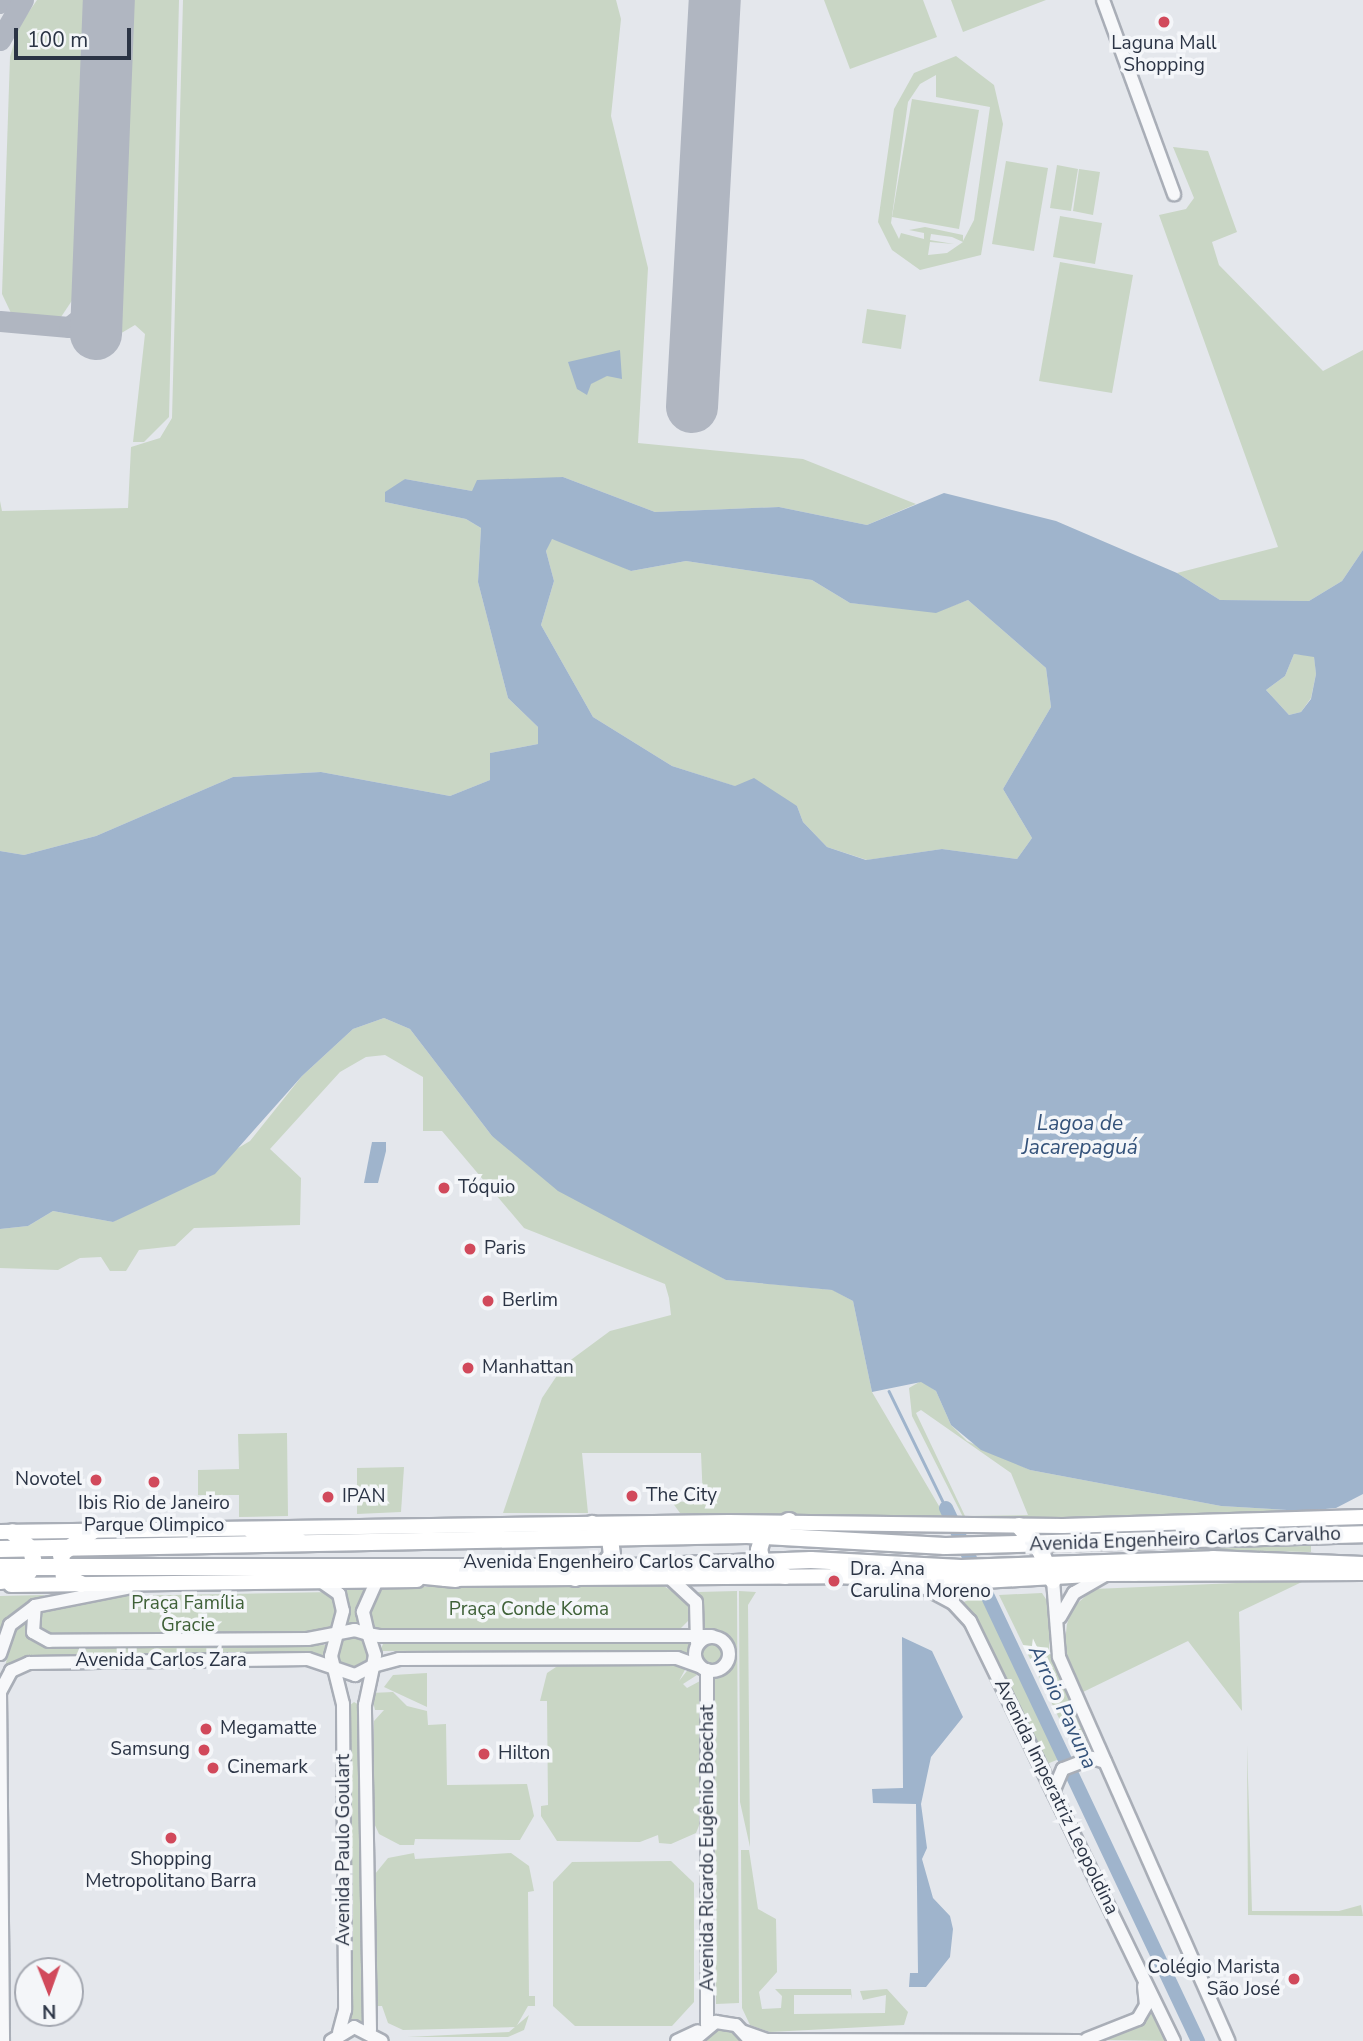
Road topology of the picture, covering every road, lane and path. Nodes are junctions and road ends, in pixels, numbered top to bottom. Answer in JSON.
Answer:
{"nodes":[{"id":1,"x":1103,"y":0,"type":"edge"},
{"id":2,"x":1174,"y":194,"type":"dead end"},
{"id":3,"x":1363,"y":1517,"type":"edge"},
{"id":4,"x":789,"y":1521,"type":"junction"},
{"id":5,"x":592,"y":1524,"type":"junction"},
{"id":6,"x":1189,"y":1524,"type":"junction"},
{"id":7,"x":1019,"y":1526,"type":"junction"},
{"id":8,"x":251,"y":1530,"type":"junction"},
{"id":9,"x":93,"y":1531,"type":"junction"},
{"id":10,"x":6,"y":1532,"type":"edge"},
{"id":11,"x":1363,"y":1534,"type":"edge"},
{"id":12,"x":762,"y":1536,"type":"junction"},
{"id":13,"x":610,"y":1538,"type":"junction"},
{"id":14,"x":1244,"y":1539,"type":"junction"},
{"id":15,"x":328,"y":1545,"type":"junction"},
{"id":16,"x":1036,"y":1545,"type":"junction"},
{"id":17,"x":64,"y":1548,"type":"junction"},
{"id":18,"x":0,"y":1549,"type":"edge"},
{"id":19,"x":31,"y":1549,"type":"junction"},
{"id":20,"x":760,"y":1564,"type":"junction"},
{"id":21,"x":1070,"y":1564,"type":"junction"},
{"id":22,"x":1363,"y":1564,"type":"edge"},
{"id":23,"x":606,"y":1565,"type":"junction"},
{"id":24,"x":0,"y":1567,"type":"edge"},
{"id":25,"x":33,"y":1567,"type":"junction"},
{"id":26,"x":61,"y":1567,"type":"junction"},
{"id":27,"x":228,"y":1568,"type":"junction"},
{"id":28,"x":912,"y":1573,"type":"junction"},
{"id":29,"x":1050,"y":1573,"type":"junction"},
{"id":30,"x":1135,"y":1573,"type":"junction"},
{"id":31,"x":1363,"y":1573,"type":"edge"},
{"id":32,"x":1107,"y":1574,"type":"junction"},
{"id":33,"x":785,"y":1576,"type":"junction"},
{"id":34,"x":835,"y":1576,"type":"joint"},
{"id":35,"x":575,"y":1577,"type":"junction"},
{"id":36,"x":670,"y":1578,"type":"junction"},
{"id":37,"x":456,"y":1579,"type":"junction"},
{"id":38,"x":377,"y":1580,"type":"junction"},
{"id":39,"x":322,"y":1582,"type":"junction"},
{"id":40,"x":0,"y":1583,"type":"edge"},
{"id":41,"x":81,"y":1584,"type":"junction"},
{"id":42,"x":151,"y":1584,"type":"junction"},
{"id":43,"x":35,"y":1606,"type":"junction"},
{"id":44,"x":698,"y":1612,"type":"junction"},
{"id":45,"x":1057,"y":1623,"type":"junction"},
{"id":46,"x":368,"y":1634,"type":"junction"},
{"id":47,"x":338,"y":1636,"type":"junction"},
{"id":48,"x":667,"y":1636,"type":"junction"},
{"id":49,"x":697,"y":1641,"type":"junction"},
{"id":50,"x":0,"y":1654,"type":"edge"},
{"id":51,"x":373,"y":1666,"type":"junction"},
{"id":52,"x":337,"y":1668,"type":"junction"},
{"id":53,"x":703,"y":1668,"type":"junction"},
{"id":54,"x":0,"y":1692,"type":"edge"},
{"id":55,"x":343,"y":1704,"type":"junction"},
{"id":56,"x":365,"y":1705,"type":"junction"},
{"id":57,"x":1105,"y":1762,"type":"junction"},
{"id":58,"x":1053,"y":1792,"type":"junction"},
{"id":59,"x":1139,"y":1969,"type":"junction"},
{"id":60,"x":1,"y":1983,"type":"edge"},
{"id":61,"x":699,"y":2032,"type":"edge"},
{"id":62,"x":376,"y":2035,"type":"edge"},
{"id":63,"x":747,"y":2036,"type":"edge"},
{"id":64,"x":332,"y":2038,"type":"edge"},
{"id":65,"x":3,"y":2041,"type":"edge"},
{"id":66,"x":391,"y":2041,"type":"edge"},
{"id":67,"x":677,"y":2041,"type":"edge"},
{"id":68,"x":1085,"y":2041,"type":"edge"},
{"id":69,"x":1174,"y":2041,"type":"edge"},
{"id":70,"x":1228,"y":2041,"type":"edge"}],
"edges":[{"from":1,"to":2,"type":"street"},
{"from":3,"to":6,"type":"main road","name":"Avenida Engenheiro Carlos Carvalho"},
{"from":4,"to":5,"type":"main road","name":"Avenida Engenheiro Carlos Carvalho"},
{"from":4,"to":7,"type":"main road","name":"Avenida Engenheiro Carlos Carvalho"},
{"from":4,"to":12,"type":"highway"},
{"from":5,"to":8,"type":"main road","name":"Avenida Engenheiro Carlos Carvalho"},
{"from":5,"to":13,"type":"highway"},
{"from":6,"to":7,"type":"main road","name":"Avenida Engenheiro Carlos Carvalho"},
{"from":6,"to":14,"type":"highway"},
{"from":7,"to":16,"type":"highway"},
{"from":8,"to":9,"type":"main road","name":"Avenida Engenheiro Carlos Carvalho"},
{"from":8,"to":15,"type":"highway"},
{"from":9,"to":10,"type":"main road","name":"Avenida Engenheiro Carlos Carvalho"},
{"from":9,"to":17,"type":"highway"},
{"from":10,"to":19,"type":"highway"},
{"from":11,"to":14,"type":"highway","name":"Avenida Engenheiro Carlos Carvalho"},
{"from":12,"to":13,"type":"highway","name":"Avenida Engenheiro Carlos Carvalho"},
{"from":12,"to":16,"type":"highway","name":"Avenida Engenheiro Carlos Carvalho"},
{"from":12,"to":20,"type":"highway"},
{"from":13,"to":15,"type":"highway","name":"Avenida Engenheiro Carlos Carvalho"},
{"from":13,"to":23,"type":"highway"},
{"from":14,"to":16,"type":"highway","name":"Avenida Engenheiro Carlos Carvalho"},
{"from":15,"to":17,"type":"highway","name":"Avenida Engenheiro Carlos Carvalho"},
{"from":16,"to":29,"type":"highway"},
{"from":17,"to":19,"type":"highway","name":"Avenida Engenheiro Carlos Carvalho"},
{"from":17,"to":26,"type":"highway"},
{"from":18,"to":19,"type":"highway","name":"Avenida Engenheiro Carlos Carvalho"},
{"from":19,"to":25,"type":"highway"},
{"from":20,"to":23,"type":"highway","name":"Avenida Engenheiro Carlos Carvalho"},
{"from":20,"to":28,"type":"highway","name":"Avenida Engenheiro Carlos Carvalho"},
{"from":20,"to":33,"type":"highway"},
{"from":21,"to":22,"type":"highway","name":"Avenida Engenheiro Carlos Carvalho"},
{"from":21,"to":29,"type":"highway","name":"Avenida Engenheiro Carlos Carvalho"},
{"from":21,"to":30,"type":"highway"},
{"from":23,"to":27,"type":"highway","name":"Avenida Engenheiro Carlos Carvalho"},
{"from":23,"to":35,"type":"highway"},
{"from":24,"to":25,"type":"highway","name":"Avenida Engenheiro Carlos Carvalho"},
{"from":25,"to":26,"type":"highway","name":"Avenida Engenheiro Carlos Carvalho"},
{"from":25,"to":40,"type":"highway"},
{"from":26,"to":27,"type":"highway","name":"Avenida Engenheiro Carlos Carvalho"},
{"from":26,"to":41,"type":"highway"},
{"from":27,"to":37,"type":"highway"},
{"from":28,"to":29,"type":"highway","name":"Avenida Engenheiro Carlos Carvalho"},
{"from":28,"to":34,"type":"highway"},
{"from":28,"to":58,"type":"street","name":"Avenida Imperatriz Leopoldina"},
{"from":29,"to":32,"type":"main road","name":"Avenida Engenheiro Carlos Carvalho"},
{"from":29,"to":45,"type":"street"},
{"from":30,"to":31,"type":"main road","name":"Avenida Engenheiro Carlos Carvalho"},
{"from":30,"to":32,"type":"main road","name":"Avenida Engenheiro Carlos Carvalho"},
{"from":32,"to":45,"type":"street"},
{"from":33,"to":34,"type":"main road","name":"Avenida Engenheiro Carlos Carvalho"},
{"from":33,"to":36,"type":"main road","name":"Avenida Engenheiro Carlos Carvalho"},
{"from":35,"to":36,"type":"main road","name":"Avenida Engenheiro Carlos Carvalho"},
{"from":35,"to":37,"type":"main road","name":"Avenida Engenheiro Carlos Carvalho"},
{"from":36,"to":44,"type":"street"},
{"from":37,"to":38,"type":"main road","name":"Avenida Engenheiro Carlos Carvalho"},
{"from":38,"to":39,"type":"main road","name":"Avenida Engenheiro Carlos Carvalho"},
{"from":38,"to":46,"type":"street"},
{"from":39,"to":42,"type":"main road","name":"Avenida Engenheiro Carlos Carvalho"},
{"from":39,"to":47,"type":"street"},
{"from":40,"to":41,"type":"main road","name":"Avenida Engenheiro Carlos Carvalho"},
{"from":41,"to":42,"type":"main road","name":"Avenida Engenheiro Carlos Carvalho"},
{"from":42,"to":43,"type":"street"},
{"from":43,"to":47,"type":"street","name":"Avenida Carlos Zara"},
{"from":43,"to":50,"type":"street"},
{"from":44,"to":48,"type":"street"},
{"from":44,"to":49,"type":"street"},
{"from":45,"to":57,"type":"street"},
{"from":46,"to":47,"type":"street"},
{"from":46,"to":48,"type":"street"},
{"from":46,"to":51,"type":"street"},
{"from":47,"to":52,"type":"street"},
{"from":48,"to":49,"type":"street"},
{"from":49,"to":53,"type":"street","name":"Avenida Ricardo Eugênio Boechat"},
{"from":49,"to":53,"type":"street"},
{"from":51,"to":52,"type":"street"},
{"from":51,"to":53,"type":"street"},
{"from":51,"to":56,"type":"street","name":"Avenida Paulo Goulart"},
{"from":52,"to":54,"type":"street","name":"Avenida Carlos Zara"},
{"from":52,"to":55,"type":"street","name":"Avenida Paulo Goulart"},
{"from":53,"to":61,"type":"street","name":"Avenida Ricardo Eugênio Boechat"},
{"from":54,"to":60,"type":"street"},
{"from":55,"to":56,"type":"street"},
{"from":55,"to":64,"type":"street","name":"Avenida Paulo Goulart"},
{"from":56,"to":62,"type":"street","name":"Avenida Paulo Goulart"},
{"from":57,"to":58,"type":"street"},
{"from":57,"to":70,"type":"street"},
{"from":58,"to":59,"type":"street","name":"Avenida Imperatriz Leopoldina"},
{"from":59,"to":68,"type":"street"},
{"from":59,"to":69,"type":"street","name":"Avenida Imperatriz Leopoldina"},
{"from":60,"to":65,"type":"street"},
{"from":61,"to":63,"type":"street"},
{"from":61,"to":67,"type":"street"},
{"from":62,"to":64,"type":"street"},
{"from":62,"to":66,"type":"street"},
{"from":63,"to":68,"type":"street"}]}
